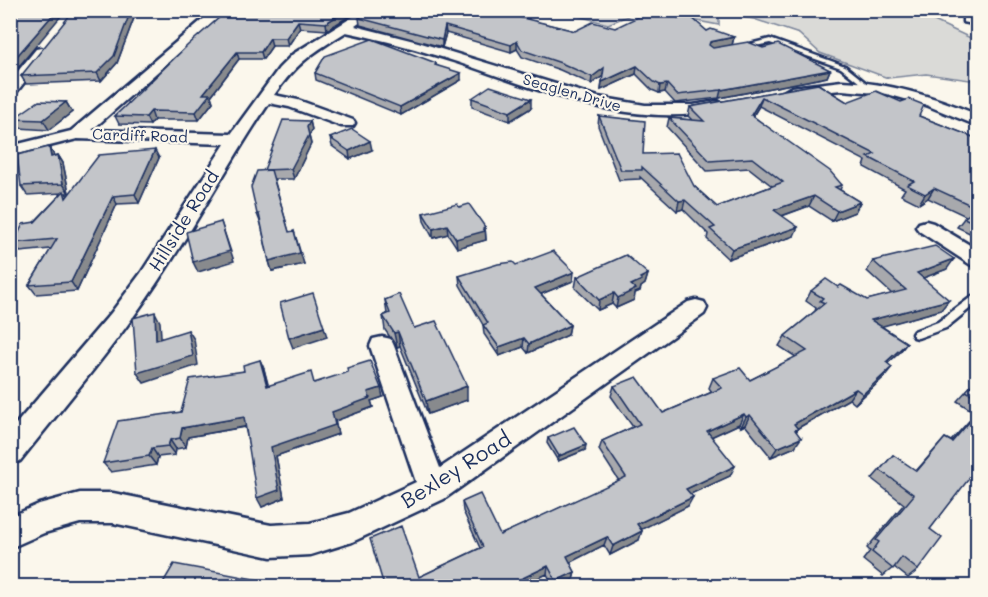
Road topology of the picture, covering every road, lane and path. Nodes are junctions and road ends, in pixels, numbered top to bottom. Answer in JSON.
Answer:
{"nodes":[{"id":1,"x":222,"y":10,"type":"edge"},
{"id":2,"x":374,"y":10,"type":"edge"},
{"id":3,"x":345,"y":28,"type":"junction"},
{"id":4,"x":53,"y":38,"type":"edge"},
{"id":5,"x":734,"y":49,"type":"edge"},
{"id":6,"x":867,"y":86,"type":"junction"},
{"id":7,"x":10,"y":91,"type":"edge"},
{"id":8,"x":781,"y":93,"type":"edge"},
{"id":9,"x":266,"y":98,"type":"junction"},
{"id":10,"x":737,"y":102,"type":"edge"},
{"id":11,"x":978,"y":121,"type":"edge"},
{"id":12,"x":347,"y":123,"type":"dead end"},
{"id":13,"x":77,"y":134,"type":"junction"},
{"id":14,"x":236,"y":139,"type":"junction"},
{"id":15,"x":10,"y":151,"type":"edge"},
{"id":16,"x":926,"y":227,"type":"dead end"},
{"id":17,"x":978,"y":260,"type":"edge"},
{"id":18,"x":978,"y":296,"type":"edge"},
{"id":19,"x":696,"y":308,"type":"dead end"},
{"id":20,"x":918,"y":334,"type":"dead end"},
{"id":21,"x":382,"y":346,"type":"dead end"},
{"id":22,"x":10,"y":452,"type":"edge"},
{"id":23,"x":433,"y":489,"type":"junction"},
{"id":24,"x":10,"y":533,"type":"edge"}],
"edges":[{"from":1,"to":13,"type":"street"},
{"from":2,"to":3,"type":"street","name":"Hillside Road"},
{"from":3,"to":9,"type":"street","name":"Hillside Road"},
{"from":3,"to":10,"type":"street","name":"Seaglen Drive"},
{"from":4,"to":7,"type":"street"},
{"from":5,"to":6,"type":"lane"},
{"from":6,"to":8,"type":"street"},
{"from":6,"to":11,"type":"street"},
{"from":9,"to":12,"type":"street"},
{"from":9,"to":14,"type":"street","name":"Hillside Road"},
{"from":13,"to":14,"type":"street","name":"Cardiff Road"},
{"from":13,"to":15,"type":"street","name":"Cardiff Road"},
{"from":14,"to":22,"type":"street","name":"Hillside Road"},
{"from":16,"to":17,"type":"street"},
{"from":18,"to":20,"type":"lane"},
{"from":19,"to":23,"type":"street","name":"Bexley Road"},
{"from":21,"to":23,"type":"street"},
{"from":23,"to":24,"type":"street","name":"Bexley Road"}]}
